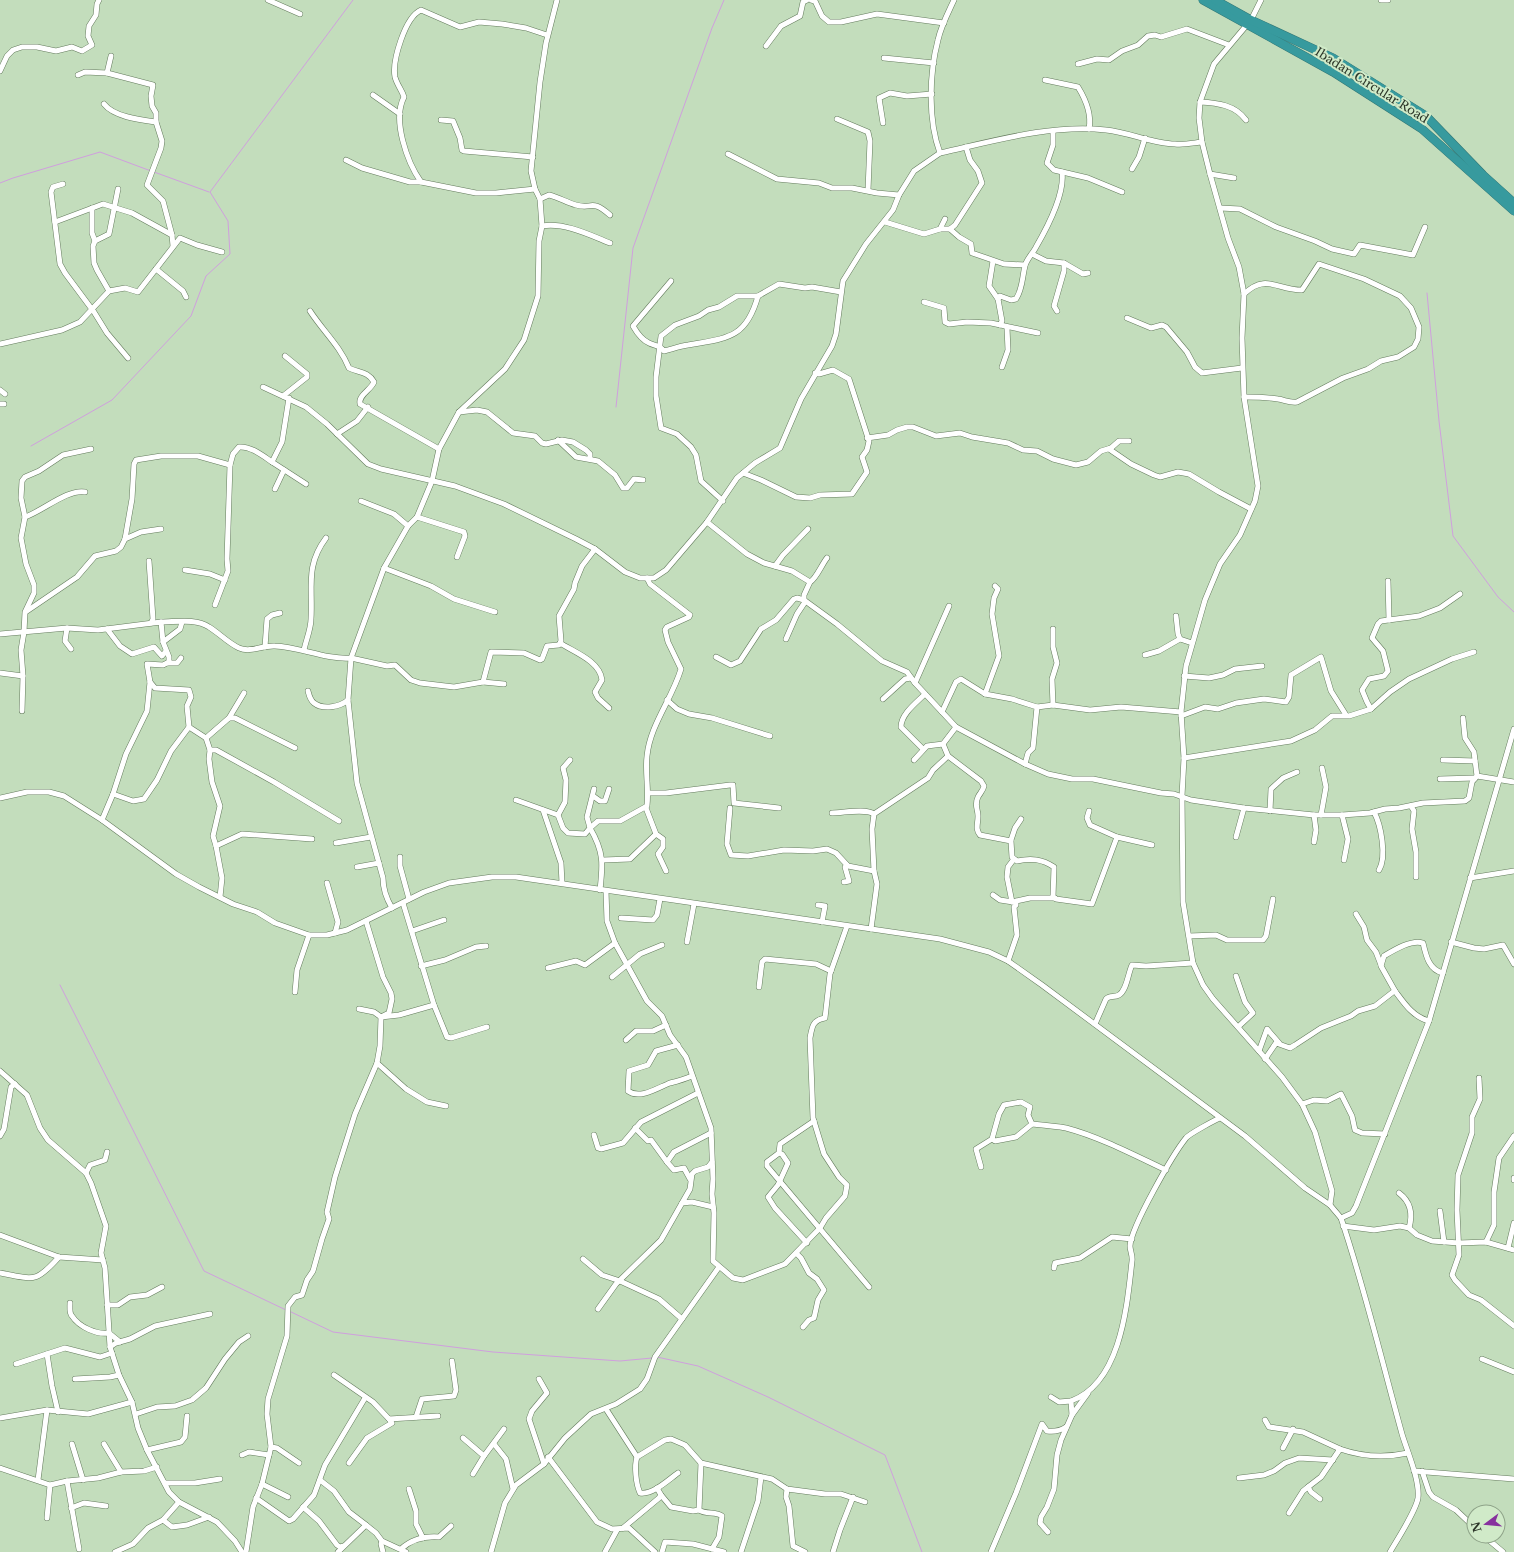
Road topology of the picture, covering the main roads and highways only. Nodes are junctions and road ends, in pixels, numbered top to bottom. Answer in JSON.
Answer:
{"nodes":[{"id":1,"x":1203,"y":0,"type":"edge"},
{"id":2,"x":1215,"y":0,"type":"edge"},
{"id":3,"x":1249,"y":22,"type":"junction"},
{"id":4,"x":1514,"y":202,"type":"edge"},
{"id":5,"x":1514,"y":211,"type":"edge"}],
"edges":[{"from":1,"to":3,"type":"highway","name":"Ibadan Circular Road"},
{"from":2,"to":3,"type":"highway","name":"Ibadan Circular Road"},
{"from":3,"to":4,"type":"highway","name":"Ibadan Circular Road"},
{"from":3,"to":5,"type":"highway","name":"Ibadan Circular Road"}]}
